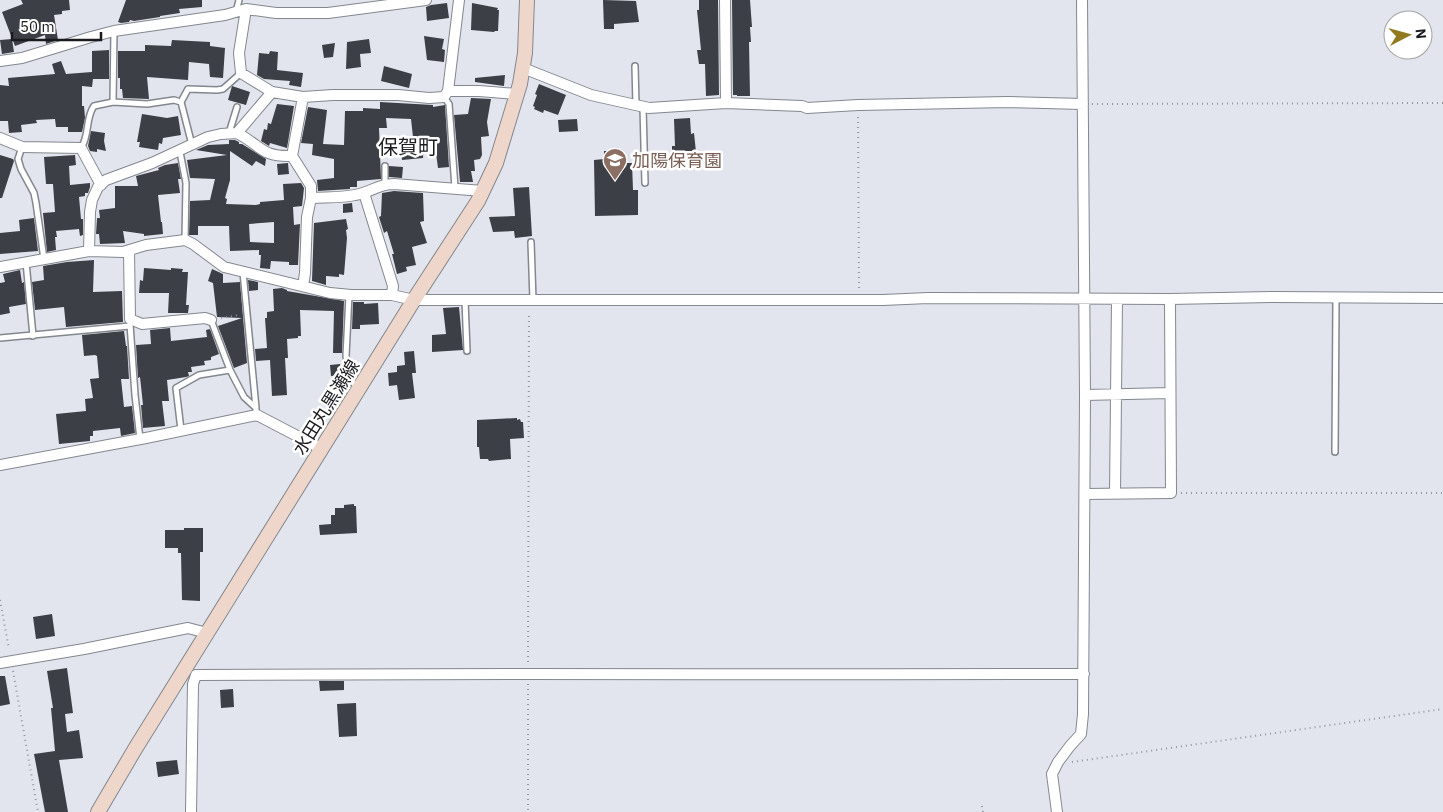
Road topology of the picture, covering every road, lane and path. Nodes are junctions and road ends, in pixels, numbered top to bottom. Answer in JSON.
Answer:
{"nodes":[{"id":1,"x":239,"y":0,"type":"edge"},
{"id":2,"x":426,"y":0,"type":"edge"},
{"id":3,"x":459,"y":0,"type":"edge"},
{"id":4,"x":527,"y":0,"type":"edge"},
{"id":5,"x":725,"y":0,"type":"edge"},
{"id":6,"x":1082,"y":0,"type":"edge"},
{"id":7,"x":241,"y":11,"type":"junction"},
{"id":8,"x":114,"y":31,"type":"junction"},
{"id":9,"x":0,"y":61,"type":"edge"},
{"id":10,"x":635,"y":66,"type":"dead end"},
{"id":11,"x":523,"y":68,"type":"junction"},
{"id":12,"x":241,"y":72,"type":"junction"},
{"id":13,"x":272,"y":92,"type":"junction"},
{"id":14,"x":446,"y":94,"type":"junction"},
{"id":15,"x":517,"y":94,"type":"junction"},
{"id":16,"x":303,"y":97,"type":"junction"},
{"id":17,"x":113,"y":102,"type":"junction"},
{"id":18,"x":181,"y":102,"type":"junction"},
{"id":19,"x":726,"y":103,"type":"junction"},
{"id":20,"x":1443,"y":103,"type":"edge"},
{"id":21,"x":1082,"y":104,"type":"junction"},
{"id":22,"x":858,"y":105,"type":"junction"},
{"id":23,"x":640,"y":106,"type":"junction"},
{"id":24,"x":237,"y":107,"type":"dead end"},
{"id":25,"x":233,"y":133,"type":"junction"},
{"id":26,"x":0,"y":138,"type":"edge"},
{"id":27,"x":192,"y":145,"type":"junction"},
{"id":28,"x":22,"y":147,"type":"junction"},
{"id":29,"x":81,"y":148,"type":"junction"},
{"id":30,"x":180,"y":152,"type":"junction"},
{"id":31,"x":292,"y":156,"type":"junction"},
{"id":32,"x":385,"y":166,"type":"dead end"},
{"id":33,"x":645,"y":183,"type":"dead end"},
{"id":34,"x":101,"y":184,"type":"junction"},
{"id":35,"x":385,"y":184,"type":"junction"},
{"id":36,"x":455,"y":188,"type":"junction"},
{"id":37,"x":483,"y":191,"type":"junction"},
{"id":38,"x":364,"y":193,"type":"junction"},
{"id":39,"x":311,"y":198,"type":"junction"},
{"id":40,"x":185,"y":240,"type":"junction"},
{"id":41,"x":531,"y":242,"type":"dead end"},
{"id":42,"x":129,"y":250,"type":"junction"},
{"id":43,"x":89,"y":252,"type":"junction"},
{"id":44,"x":44,"y":259,"type":"junction"},
{"id":45,"x":26,"y":262,"type":"junction"},
{"id":46,"x":0,"y":267,"type":"edge"},
{"id":47,"x":243,"y":272,"type":"junction"},
{"id":48,"x":302,"y":286,"type":"junction"},
{"id":49,"x":349,"y":295,"type":"junction"},
{"id":50,"x":392,"y":296,"type":"junction"},
{"id":51,"x":1336,"y":298,"type":"junction"},
{"id":52,"x":1443,"y":298,"type":"edge"},
{"id":53,"x":1117,"y":299,"type":"junction"},
{"id":54,"x":414,"y":300,"type":"junction"},
{"id":55,"x":465,"y":300,"type":"junction"},
{"id":56,"x":531,"y":300,"type":"junction"},
{"id":57,"x":858,"y":300,"type":"junction"},
{"id":58,"x":1083,"y":300,"type":"junction"},
{"id":59,"x":1170,"y":300,"type":"junction"},
{"id":60,"x":246,"y":314,"type":"junction"},
{"id":61,"x":211,"y":320,"type":"junction"},
{"id":62,"x":130,"y":322,"type":"junction"},
{"id":63,"x":33,"y":336,"type":"junction"},
{"id":64,"x":0,"y":338,"type":"edge"},
{"id":65,"x":467,"y":351,"type":"dead end"},
{"id":66,"x":230,"y":370,"type":"junction"},
{"id":67,"x":359,"y":389,"type":"junction"},
{"id":68,"x":1116,"y":393,"type":"junction"},
{"id":69,"x":1170,"y":393,"type":"junction"},
{"id":70,"x":1085,"y":395,"type":"junction"},
{"id":71,"x":257,"y":411,"type":"junction"},
{"id":72,"x":181,"y":431,"type":"junction"},
{"id":73,"x":140,"y":439,"type":"junction"},
{"id":74,"x":322,"y":449,"type":"junction"},
{"id":75,"x":1335,"y":452,"type":"dead end"},
{"id":76,"x":0,"y":465,"type":"edge"},
{"id":77,"x":1171,"y":493,"type":"junction"},
{"id":78,"x":1443,"y":493,"type":"edge"},
{"id":79,"x":1085,"y":494,"type":"junction"},
{"id":80,"x":1115,"y":494,"type":"junction"},
{"id":81,"x":0,"y":600,"type":"edge"},
{"id":82,"x":207,"y":633,"type":"junction"},
{"id":83,"x":11,"y":661,"type":"junction"},
{"id":84,"x":0,"y":663,"type":"edge"},
{"id":85,"x":191,"y":671,"type":"junction"},
{"id":86,"x":527,"y":674,"type":"junction"},
{"id":87,"x":1084,"y":674,"type":"junction"},
{"id":88,"x":1443,"y":709,"type":"edge"},
{"id":89,"x":1058,"y":762,"type":"junction"},
{"id":90,"x":982,"y":806,"type":"dead end"},
{"id":91,"x":38,"y":812,"type":"edge"},
{"id":92,"x":98,"y":812,"type":"edge"},
{"id":93,"x":191,"y":812,"type":"edge"},
{"id":94,"x":528,"y":812,"type":"edge"},
{"id":95,"x":983,"y":812,"type":"edge"},
{"id":96,"x":1056,"y":812,"type":"edge"}],
"edges":[{"from":1,"to":7,"type":"lane"},
{"from":2,"to":7,"type":"street"},
{"from":3,"to":14,"type":"street"},
{"from":4,"to":11,"type":"main road","name":"水田丸黒瀬線"},
{"from":5,"to":19,"type":"street"},
{"from":6,"to":21,"type":"street"},
{"from":7,"to":8,"type":"street"},
{"from":7,"to":12,"type":"street"},
{"from":8,"to":9,"type":"street"},
{"from":8,"to":17,"type":"lane"},
{"from":10,"to":23,"type":"lane"},
{"from":11,"to":15,"type":"main road","name":"水田丸黒瀬線"},
{"from":11,"to":23,"type":"street"},
{"from":12,"to":13,"type":"street"},
{"from":12,"to":18,"type":"lane"},
{"from":13,"to":16,"type":"street"},
{"from":13,"to":25,"type":"street"},
{"from":14,"to":15,"type":"street"},
{"from":14,"to":16,"type":"street"},
{"from":14,"to":36,"type":"lane"},
{"from":15,"to":37,"type":"main road","name":"水田丸黒瀬線"},
{"from":16,"to":31,"type":"street"},
{"from":17,"to":18,"type":"lane"},
{"from":17,"to":29,"type":"lane"},
{"from":18,"to":27,"type":"lane"},
{"from":19,"to":22,"type":"street"},
{"from":19,"to":23,"type":"street"},
{"from":20,"to":21,"type":"path"},
{"from":21,"to":22,"type":"street"},
{"from":21,"to":58,"type":"street"},
{"from":22,"to":57,"type":"path"},
{"from":23,"to":33,"type":"lane"},
{"from":24,"to":25,"type":"lane"},
{"from":25,"to":27,"type":"street"},
{"from":25,"to":31,"type":"street"},
{"from":26,"to":28,"type":"street"},
{"from":27,"to":30,"type":"street"},
{"from":28,"to":29,"type":"street"},
{"from":28,"to":44,"type":"lane"},
{"from":29,"to":34,"type":"street"},
{"from":30,"to":34,"type":"street"},
{"from":30,"to":40,"type":"lane"},
{"from":31,"to":39,"type":"street"},
{"from":32,"to":35,"type":"lane"},
{"from":34,"to":43,"type":"street"},
{"from":35,"to":36,"type":"street"},
{"from":35,"to":38,"type":"street"},
{"from":36,"to":37,"type":"street"},
{"from":37,"to":54,"type":"main road","name":"水田丸黒瀬線"},
{"from":38,"to":39,"type":"street"},
{"from":38,"to":50,"type":"street"},
{"from":39,"to":48,"type":"street"},
{"from":40,"to":42,"type":"street"},
{"from":40,"to":47,"type":"street"},
{"from":41,"to":56,"type":"lane"},
{"from":42,"to":43,"type":"street"},
{"from":42,"to":62,"type":"street"},
{"from":43,"to":44,"type":"street"},
{"from":44,"to":45,"type":"street"},
{"from":45,"to":46,"type":"street"},
{"from":45,"to":63,"type":"lane"},
{"from":47,"to":48,"type":"street"},
{"from":47,"to":60,"type":"lane"},
{"from":48,"to":49,"type":"street"},
{"from":49,"to":50,"type":"street"},
{"from":49,"to":67,"type":"lane"},
{"from":50,"to":54,"type":"street"},
{"from":51,"to":52,"type":"street"},
{"from":51,"to":59,"type":"street"},
{"from":51,"to":75,"type":"lane"},
{"from":53,"to":58,"type":"street"},
{"from":53,"to":59,"type":"street"},
{"from":53,"to":68,"type":"street"},
{"from":54,"to":55,"type":"street"},
{"from":54,"to":67,"type":"main road","name":"水田丸黒瀬線"},
{"from":55,"to":56,"type":"street"},
{"from":55,"to":65,"type":"lane"},
{"from":56,"to":57,"type":"street"},
{"from":56,"to":86,"type":"path"},
{"from":57,"to":58,"type":"street"},
{"from":58,"to":70,"type":"street"},
{"from":59,"to":69,"type":"street"},
{"from":60,"to":61,"type":"path"},
{"from":60,"to":71,"type":"lane"},
{"from":61,"to":62,"type":"street"},
{"from":61,"to":66,"type":"lane"},
{"from":62,"to":63,"type":"lane"},
{"from":62,"to":73,"type":"lane"},
{"from":63,"to":64,"type":"lane"},
{"from":66,"to":71,"type":"lane"},
{"from":66,"to":72,"type":"lane"},
{"from":67,"to":74,"type":"main road","name":"水田丸黒瀬線"},
{"from":68,"to":69,"type":"street"},
{"from":68,"to":70,"type":"street"},
{"from":68,"to":80,"type":"street"},
{"from":69,"to":77,"type":"street"},
{"from":70,"to":79,"type":"street"},
{"from":71,"to":72,"type":"street"},
{"from":71,"to":74,"type":"street"},
{"from":72,"to":73,"type":"street"},
{"from":73,"to":76,"type":"street"},
{"from":74,"to":82,"type":"main road","name":"水田丸黒瀬線"},
{"from":77,"to":78,"type":"path"},
{"from":77,"to":80,"type":"street"},
{"from":79,"to":80,"type":"street"},
{"from":79,"to":87,"type":"street"},
{"from":81,"to":83,"type":"path"},
{"from":82,"to":83,"type":"street"},
{"from":82,"to":85,"type":"main road","name":"水田丸黒瀬線"},
{"from":83,"to":84,"type":"street"},
{"from":83,"to":91,"type":"path"},
{"from":85,"to":86,"type":"street"},
{"from":85,"to":92,"type":"main road","name":"水田丸黒瀬線"},
{"from":85,"to":93,"type":"street"},
{"from":86,"to":87,"type":"street"},
{"from":86,"to":94,"type":"path"},
{"from":87,"to":89,"type":"street"},
{"from":88,"to":89,"type":"path"},
{"from":89,"to":96,"type":"street"},
{"from":90,"to":95,"type":"path"}]}
